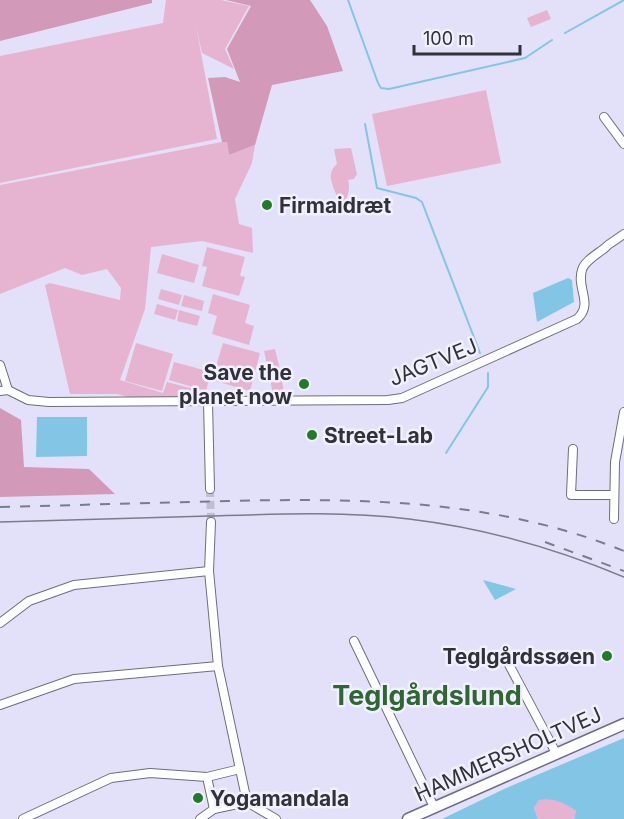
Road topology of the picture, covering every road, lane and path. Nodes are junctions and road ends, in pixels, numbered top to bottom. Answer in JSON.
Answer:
{"nodes":[{"id":1,"x":604,"y":117,"type":"dead end"},
{"id":2,"x":624,"y":144,"type":"edge"},
{"id":3,"x":624,"y":234,"type":"edge"},
{"id":4,"x":0,"y":365,"type":"edge"},
{"id":5,"x":4,"y":390,"type":"edge"},
{"id":6,"x":208,"y":402,"type":"junction"},
{"id":7,"x":624,"y":412,"type":"edge"},
{"id":8,"x":573,"y":449,"type":"dead end"},
{"id":9,"x":210,"y":489,"type":"tunnel mouth"},
{"id":10,"x":615,"y":495,"type":"junction"},
{"id":11,"x":614,"y":519,"type":"dead end"},
{"id":12,"x":211,"y":522,"type":"tunnel mouth"},
{"id":13,"x":209,"y":571,"type":"junction"},
{"id":14,"x":0,"y":623,"type":"edge"},
{"id":15,"x":354,"y":641,"type":"dead end"},
{"id":16,"x":506,"y":660,"type":"dead end"},
{"id":17,"x":218,"y":666,"type":"junction"},
{"id":18,"x":0,"y":705,"type":"edge"},
{"id":19,"x":624,"y":724,"type":"edge"},
{"id":20,"x":556,"y":753,"type":"junction"},
{"id":21,"x":240,"y":769,"type":"junction"},
{"id":22,"x":207,"y":777,"type":"junction"},
{"id":23,"x":247,"y":802,"type":"junction"},
{"id":24,"x":434,"y":807,"type":"junction"},
{"id":25,"x":214,"y":809,"type":"junction"},
{"id":26,"x":23,"y":819,"type":"edge"},
{"id":27,"x":200,"y":819,"type":"edge"},
{"id":28,"x":276,"y":819,"type":"edge"},
{"id":29,"x":408,"y":819,"type":"edge"}],
"edges":[{"from":1,"to":2,"type":"street"},
{"from":3,"to":6,"type":"street","name":"JAGTVEJ"},
{"from":4,"to":5,"type":"street","name":"JAGTVEJ"},
{"from":5,"to":6,"type":"street","name":"JAGTVEJ"},
{"from":6,"to":9,"type":"street"},
{"from":7,"to":10,"type":"street"},
{"from":8,"to":10,"type":"street"},
{"from":10,"to":11,"type":"street"},
{"from":12,"to":13,"type":"street"},
{"from":13,"to":14,"type":"street"},
{"from":13,"to":17,"type":"street"},
{"from":15,"to":24,"type":"street"},
{"from":16,"to":20,"type":"street"},
{"from":17,"to":18,"type":"street"},
{"from":17,"to":21,"type":"street"},
{"from":19,"to":20,"type":"street","name":"HAMMERSHOLTVEJ"},
{"from":20,"to":24,"type":"street","name":"HAMMERSHOLTVEJ"},
{"from":21,"to":22,"type":"street"},
{"from":21,"to":23,"type":"street"},
{"from":22,"to":25,"type":"street"},
{"from":22,"to":26,"type":"street"},
{"from":23,"to":25,"type":"street"},
{"from":23,"to":28,"type":"street"},
{"from":24,"to":29,"type":"street","name":"HAMMERSHOLTVEJ"},
{"from":25,"to":27,"type":"street"}]}
